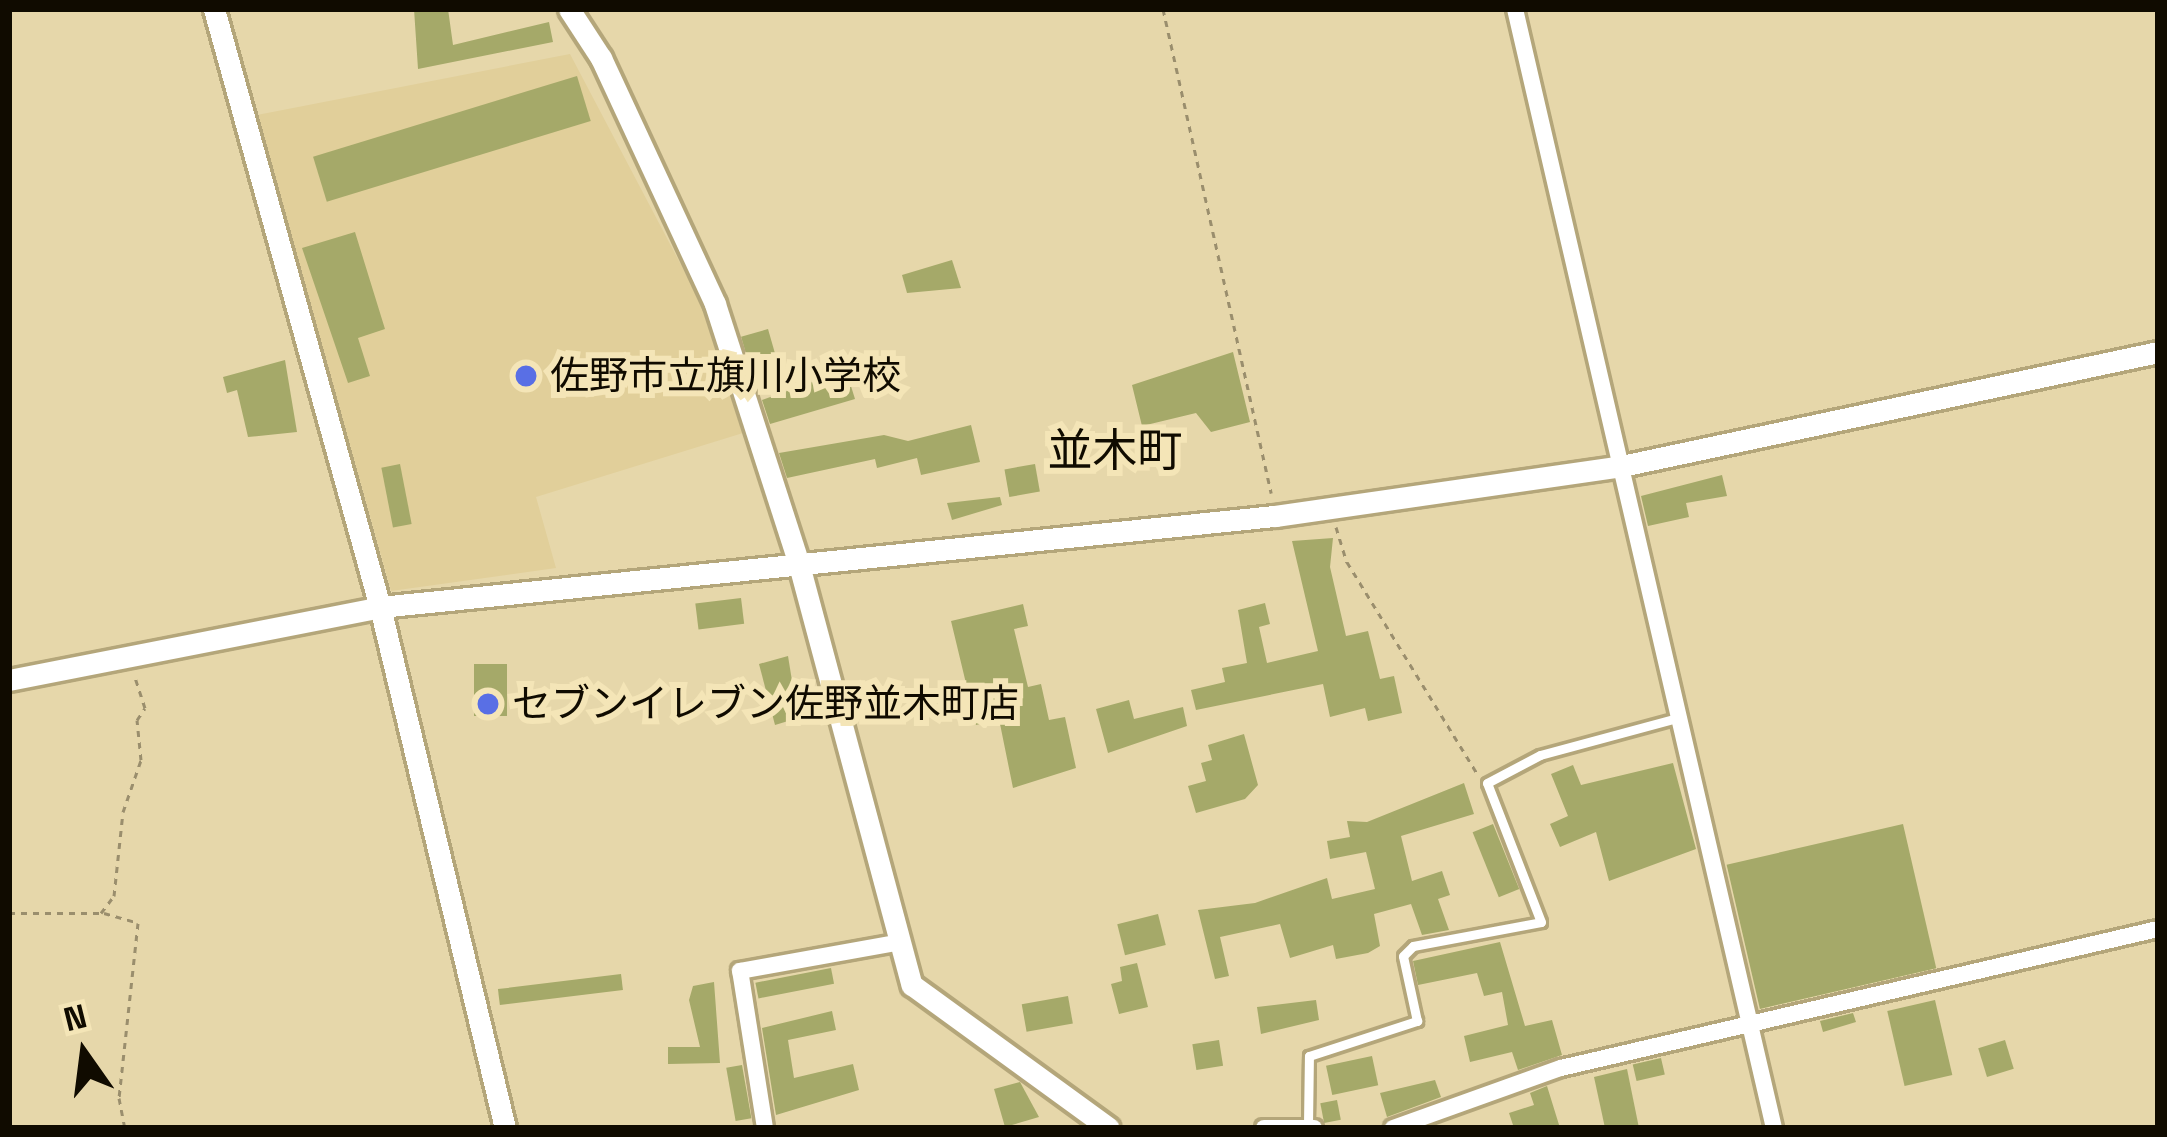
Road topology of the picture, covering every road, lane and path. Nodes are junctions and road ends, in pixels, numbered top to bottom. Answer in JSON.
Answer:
{"nodes":[{"id":1,"x":214,"y":9,"type":"edge"},
{"id":2,"x":569,"y":9,"type":"edge"},
{"id":3,"x":1163,"y":9,"type":"edge"},
{"id":4,"x":1515,"y":9,"type":"edge"},
{"id":5,"x":2158,"y":352,"type":"edge"},
{"id":6,"x":1617,"y":467,"type":"junction"},
{"id":7,"x":1329,"y":508,"type":"junction"},
{"id":8,"x":1276,"y":516,"type":"junction"},
{"id":9,"x":798,"y":561,"type":"junction"},
{"id":10,"x":380,"y":607,"type":"junction"},
{"id":11,"x":128,"y":652,"type":"junction"},
{"id":12,"x":9,"y":680,"type":"edge"},
{"id":13,"x":1677,"y":718,"type":"junction"},
{"id":14,"x":1487,"y":783,"type":"junction"},
{"id":15,"x":9,"y":913,"type":"edge"},
{"id":16,"x":101,"y":913,"type":"junction"},
{"id":17,"x":2158,"y":929,"type":"edge"},
{"id":18,"x":896,"y":943,"type":"junction"},
{"id":19,"x":1750,"y":1024,"type":"junction"},
{"id":20,"x":1311,"y":1126,"type":"edge"},
{"id":21,"x":125,"y":1128,"type":"edge"},
{"id":22,"x":505,"y":1128,"type":"edge"},
{"id":23,"x":765,"y":1128,"type":"edge"},
{"id":24,"x":1109,"y":1128,"type":"edge"},
{"id":25,"x":1264,"y":1128,"type":"edge"},
{"id":26,"x":1394,"y":1128,"type":"edge"},
{"id":27,"x":1774,"y":1128,"type":"edge"}],
"edges":[{"from":1,"to":10,"type":"street"},
{"from":2,"to":9,"type":"street"},
{"from":3,"to":8,"type":"path"},
{"from":4,"to":6,"type":"street"},
{"from":5,"to":6,"type":"street"},
{"from":6,"to":7,"type":"street"},
{"from":6,"to":13,"type":"street"},
{"from":7,"to":8,"type":"street"},
{"from":7,"to":14,"type":"path"},
{"from":8,"to":9,"type":"street"},
{"from":9,"to":10,"type":"street"},
{"from":9,"to":18,"type":"street"},
{"from":10,"to":11,"type":"street"},
{"from":10,"to":22,"type":"street"},
{"from":11,"to":12,"type":"street"},
{"from":11,"to":16,"type":"path"},
{"from":13,"to":14,"type":"lane"},
{"from":13,"to":19,"type":"street"},
{"from":14,"to":20,"type":"lane"},
{"from":15,"to":16,"type":"path"},
{"from":16,"to":21,"type":"path"},
{"from":17,"to":19,"type":"street"},
{"from":18,"to":23,"type":"street"},
{"from":18,"to":24,"type":"street"},
{"from":19,"to":26,"type":"street"},
{"from":19,"to":27,"type":"street"},
{"from":20,"to":25,"type":"street"}]}
